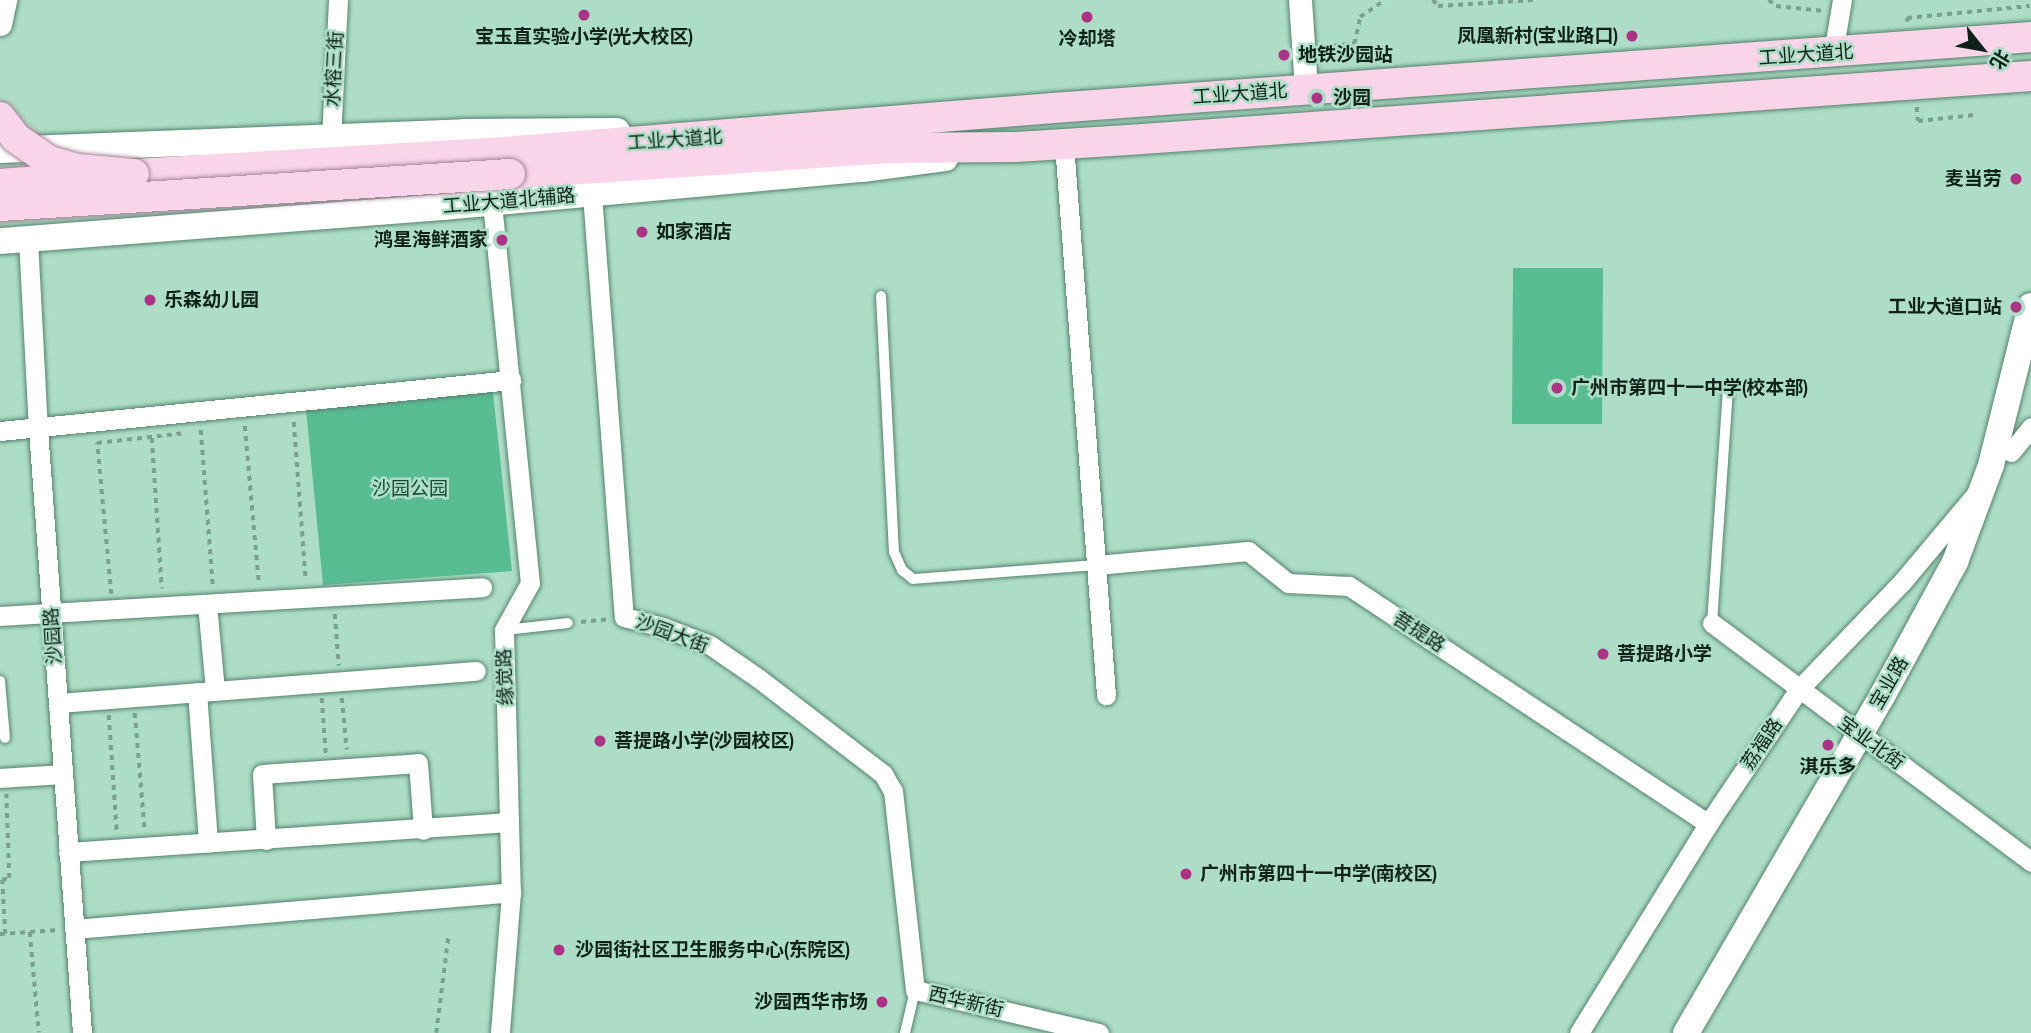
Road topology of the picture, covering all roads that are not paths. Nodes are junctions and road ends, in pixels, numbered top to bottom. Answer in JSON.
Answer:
{"nodes":[{"id":1,"x":5,"y":0,"type":"edge"},
{"id":2,"x":338,"y":0,"type":"edge"},
{"id":3,"x":1300,"y":0,"type":"edge"},
{"id":4,"x":1841,"y":6,"type":"edge"},
{"id":5,"x":0,"y":24,"type":"edge"},
{"id":6,"x":2031,"y":37,"type":"edge"},
{"id":7,"x":1833,"y":53,"type":"junction"},
{"id":8,"x":2031,"y":76,"type":"edge"},
{"id":9,"x":1307,"y":89,"type":"junction"},
{"id":10,"x":0,"y":117,"type":"edge"},
{"id":11,"x":717,"y":136,"type":"junction"},
{"id":12,"x":331,"y":139,"type":"junction"},
{"id":13,"x":1064,"y":144,"type":"junction"},
{"id":14,"x":62,"y":147,"type":"junction"},
{"id":15,"x":1016,"y":147,"type":"junction"},
{"id":16,"x":0,"y":150,"type":"edge"},
{"id":17,"x":501,"y":164,"type":"junction"},
{"id":18,"x":134,"y":174,"type":"junction"},
{"id":19,"x":0,"y":184,"type":"edge"},
{"id":20,"x":592,"y":194,"type":"junction"},
{"id":21,"x":492,"y":203,"type":"junction"},
{"id":22,"x":0,"y":206,"type":"edge"},
{"id":23,"x":63,"y":237,"type":"junction"},
{"id":24,"x":28,"y":239,"type":"junction"},
{"id":25,"x":0,"y":241,"type":"edge"},
{"id":26,"x":881,"y":296,"type":"dead end"},
{"id":27,"x":2031,"y":306,"type":"edge"},
{"id":28,"x":2031,"y":379,"type":"edge"},
{"id":29,"x":511,"y":380,"type":"junction"},
{"id":30,"x":1728,"y":389,"type":"dead end"},
{"id":31,"x":2031,"y":428,"type":"edge"},
{"id":32,"x":38,"y":429,"type":"junction"},
{"id":33,"x":0,"y":431,"type":"edge"},
{"id":34,"x":2011,"y":452,"type":"junction"},
{"id":35,"x":1985,"y":484,"type":"junction"},
{"id":36,"x":1097,"y":565,"type":"junction"},
{"id":37,"x":482,"y":587,"type":"dead end"},
{"id":38,"x":211,"y":604,"type":"junction"},
{"id":39,"x":51,"y":615,"type":"junction"},
{"id":40,"x":0,"y":616,"type":"edge"},
{"id":41,"x":568,"y":623,"type":"road end"},
{"id":42,"x":1712,"y":624,"type":"joint"},
{"id":43,"x":504,"y":630,"type":"junction"},
{"id":44,"x":476,"y":671,"type":"dead end"},
{"id":45,"x":0,"y":681,"type":"edge"},
{"id":46,"x":1799,"y":689,"type":"junction"},
{"id":47,"x":206,"y":691,"type":"junction"},
{"id":48,"x":1106,"y":695,"type":"dead end"},
{"id":49,"x":58,"y":703,"type":"junction"},
{"id":50,"x":5,"y":738,"type":"dead end"},
{"id":51,"x":1866,"y":739,"type":"junction"},
{"id":52,"x":63,"y":774,"type":"junction"},
{"id":53,"x":3,"y":778,"type":"edge"},
{"id":54,"x":509,"y":822,"type":"junction"},
{"id":55,"x":1708,"y":824,"type":"junction"},
{"id":56,"x":423,"y":830,"type":"junction"},
{"id":57,"x":267,"y":840,"type":"junction"},
{"id":58,"x":208,"y":843,"type":"junction"},
{"id":59,"x":68,"y":852,"type":"junction"},
{"id":60,"x":2031,"y":862,"type":"edge"},
{"id":61,"x":511,"y":892,"type":"junction"},
{"id":62,"x":74,"y":929,"type":"junction"},
{"id":63,"x":915,"y":990,"type":"junction"},
{"id":64,"x":82,"y":1033,"type":"edge"},
{"id":65,"x":500,"y":1033,"type":"edge"},
{"id":66,"x":905,"y":1033,"type":"edge"},
{"id":67,"x":1099,"y":1033,"type":"edge"},
{"id":68,"x":1578,"y":1033,"type":"edge"},
{"id":69,"x":1686,"y":1033,"type":"edge"},
{"id":70,"x":1705,"y":1033,"type":"edge"}],
"edges":[{"from":1,"to":5,"type":"street"},
{"from":2,"to":12,"type":"street","name":"水榕三街"},
{"from":3,"to":9,"type":"street"},
{"from":4,"to":7,"type":"street"},
{"from":6,"to":7,"type":"main road","name":"工业大道北"},
{"from":7,"to":9,"type":"main road","name":"工业大道北"},
{"from":8,"to":13,"type":"main road","name":"工业大道北"},
{"from":9,"to":11,"type":"main road","name":"工业大道北"},
{"from":10,"to":18,"type":"main road","bridge":true},
{"from":11,"to":12,"type":"main road"},
{"from":11,"to":17,"type":"main road","name":"工业大道北"},
{"from":12,"to":14,"type":"main road"},
{"from":13,"to":15,"type":"main road","name":"工业大道北"},
{"from":13,"to":36,"type":"street"},
{"from":14,"to":16,"type":"main road"},
{"from":14,"to":23,"type":"main road"},
{"from":15,"to":17,"type":"main road","name":"工业大道北"},
{"from":15,"to":20,"type":"main road","name":"工业大道北辅路"},
{"from":17,"to":18,"type":"main road"},
{"from":17,"to":22,"type":"main road","bridge":true},
{"from":18,"to":19,"type":"main road","bridge":true},
{"from":20,"to":21,"type":"main road","name":"工业大道北辅路"},
{"from":20,"to":63,"type":"street","name":"沙园大街"},
{"from":21,"to":23,"type":"main road","name":"工业大道北辅路"},
{"from":21,"to":29,"type":"street","name":"缘觉路"},
{"from":23,"to":24,"type":"main road","name":"工业大道北辅路"},
{"from":24,"to":25,"type":"main road","name":"工业大道北辅路"},
{"from":24,"to":32,"type":"street","name":"沙园路"},
{"from":26,"to":36,"type":"lane"},
{"from":27,"to":35,"type":"main road","name":"宝业路"},
{"from":28,"to":34,"type":"main road","name":"宝业路"},
{"from":29,"to":32,"type":"street"},
{"from":29,"to":43,"type":"street","name":"缘觉路"},
{"from":30,"to":42,"type":"lane"},
{"from":31,"to":34,"type":"street"},
{"from":32,"to":33,"type":"street"},
{"from":32,"to":39,"type":"street","name":"沙园路"},
{"from":34,"to":51,"type":"main road","name":"宝业路"},
{"from":35,"to":46,"type":"street","name":"荔福路"},
{"from":35,"to":51,"type":"main road","name":"宝业路"},
{"from":36,"to":48,"type":"street"},
{"from":36,"to":55,"type":"street","name":"菩提路"},
{"from":37,"to":38,"type":"street"},
{"from":38,"to":39,"type":"street"},
{"from":38,"to":47,"type":"street"},
{"from":39,"to":40,"type":"street"},
{"from":39,"to":49,"type":"street","name":"沙园路"},
{"from":41,"to":43,"type":"lane"},
{"from":42,"to":46,"type":"street","name":"宝业北街"},
{"from":43,"to":54,"type":"street","name":"缘觉路"},
{"from":44,"to":47,"type":"street"},
{"from":45,"to":50,"type":"lane"},
{"from":46,"to":51,"type":"street","name":"宝业北街"},
{"from":46,"to":55,"type":"street","name":"荔福路"},
{"from":47,"to":49,"type":"street"},
{"from":47,"to":58,"type":"street"},
{"from":49,"to":52,"type":"street","name":"沙园路"},
{"from":51,"to":60,"type":"street","name":"宝业北街"},
{"from":51,"to":69,"type":"main road","name":"宝业路"},
{"from":51,"to":70,"type":"main road","name":"宝业路"},
{"from":52,"to":53,"type":"street"},
{"from":52,"to":59,"type":"street","name":"沙园路"},
{"from":54,"to":56,"type":"street"},
{"from":54,"to":61,"type":"street","name":"缘觉路"},
{"from":55,"to":68,"type":"street","name":"荔福路"},
{"from":56,"to":57,"type":"street"},
{"from":56,"to":57,"type":"street"},
{"from":57,"to":58,"type":"street"},
{"from":58,"to":59,"type":"street"},
{"from":59,"to":62,"type":"street","name":"沙园路"},
{"from":61,"to":62,"type":"street"},
{"from":61,"to":65,"type":"street","name":"缘觉路"},
{"from":62,"to":64,"type":"street","name":"沙园路"},
{"from":63,"to":66,"type":"lane"},
{"from":63,"to":67,"type":"street","name":"西华新街"}]}
